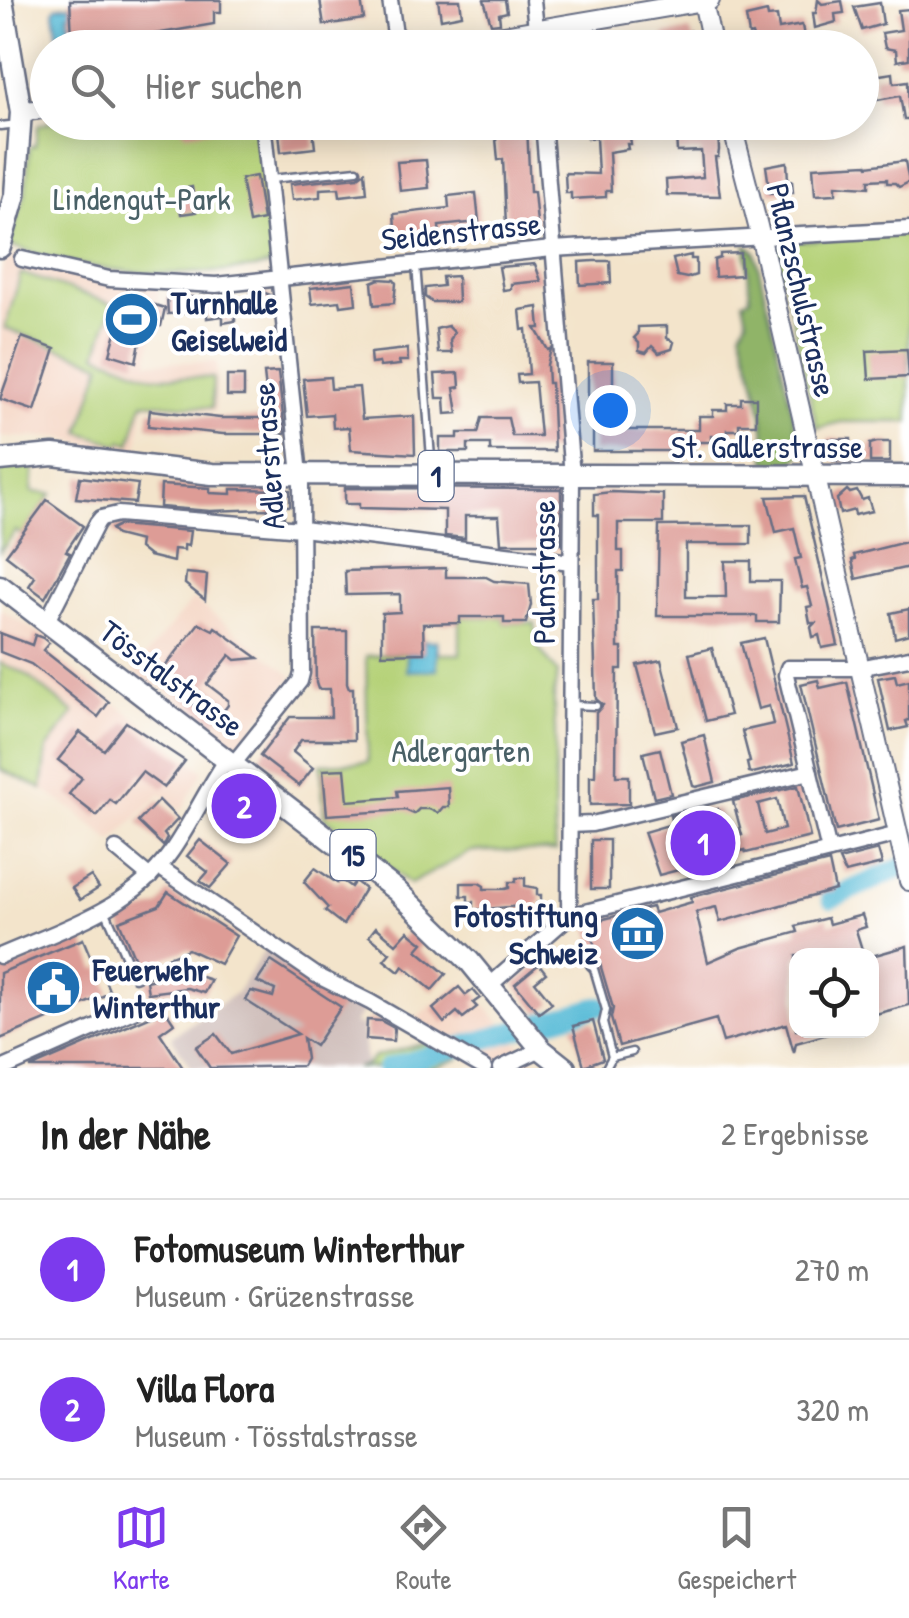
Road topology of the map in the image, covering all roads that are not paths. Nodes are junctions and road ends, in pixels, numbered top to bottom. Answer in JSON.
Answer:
{"nodes":[{"id":1,"x":2,"y":0,"type":"edge"},
{"id":2,"x":390,"y":0,"type":"edge"},
{"id":3,"x":533,"y":0,"type":"edge"},
{"id":4,"x":706,"y":0,"type":"edge"},
{"id":5,"x":395,"y":30,"type":"edge"},
{"id":6,"x":537,"y":30,"type":"edge"},
{"id":7,"x":577,"y":30,"type":"edge"},
{"id":8,"x":711,"y":30,"type":"edge"},
{"id":9,"x":5,"y":46,"type":"edge"},
{"id":10,"x":14,"y":120,"type":"edge"},
{"id":11,"x":265,"y":140,"type":"edge"},
{"id":12,"x":544,"y":140,"type":"edge"},
{"id":13,"x":736,"y":140,"type":"edge"},
{"id":14,"x":356,"y":170,"type":"dead end"},
{"id":15,"x":270,"y":179,"type":"junction"},
{"id":16,"x":909,"y":229,"type":"edge"},
{"id":17,"x":761,"y":238,"type":"junction"},
{"id":18,"x":0,"y":247,"type":"edge"},
{"id":19,"x":552,"y":248,"type":"junction"},
{"id":20,"x":22,"y":258,"type":"dead end"},
{"id":21,"x":416,"y":263,"type":"junction"},
{"id":22,"x":280,"y":278,"type":"junction"},
{"id":23,"x":0,"y":447,"type":"edge"},
{"id":24,"x":0,"y":460,"type":"edge"},
{"id":25,"x":146,"y":466,"type":"junction"},
{"id":26,"x":300,"y":474,"type":"junction"},
{"id":27,"x":433,"y":476,"type":"junction"},
{"id":28,"x":572,"y":476,"type":"junction"},
{"id":29,"x":815,"y":476,"type":"junction"},
{"id":30,"x":909,"y":476,"type":"edge"},
{"id":31,"x":302,"y":529,"type":"junction"},
{"id":32,"x":571,"y":562,"type":"junction"},
{"id":33,"x":0,"y":586,"type":"edge"},
{"id":34,"x":47,"y":621,"type":"junction"},
{"id":35,"x":909,"y":658,"type":"edge"},
{"id":36,"x":859,"y":668,"type":"junction"},
{"id":37,"x":570,"y":706,"type":"junction"},
{"id":38,"x":596,"y":706,"type":"dead end"},
{"id":39,"x":230,"y":761,"type":"junction"},
{"id":40,"x":810,"y":772,"type":"junction"},
{"id":41,"x":570,"y":825,"type":"junction"},
{"id":42,"x":898,"y":834,"type":"junction"},
{"id":43,"x":116,"y":848,"type":"dead end"},
{"id":44,"x":829,"y":851,"type":"junction"},
{"id":45,"x":907,"y":871,"type":"edge"},
{"id":46,"x":154,"y":872,"type":"junction"},
{"id":47,"x":105,"y":910,"type":"junction"},
{"id":48,"x":569,"y":916,"type":"junction"},
{"id":49,"x":0,"y":956,"type":"edge"},
{"id":50,"x":172,"y":963,"type":"dead end"},
{"id":51,"x":590,"y":965,"type":"dead end"},
{"id":52,"x":489,"y":986,"type":"junction"},
{"id":53,"x":142,"y":1007,"type":"dead end"},
{"id":54,"x":529,"y":1035,"type":"junction"},
{"id":55,"x":632,"y":1052,"type":"dead end"},
{"id":56,"x":612,"y":1057,"type":"junction"},
{"id":57,"x":480,"y":1066,"type":"edge"},
{"id":58,"x":4,"y":1068,"type":"edge"},
{"id":59,"x":501,"y":1068,"type":"edge"},
{"id":60,"x":566,"y":1068,"type":"edge"},
{"id":61,"x":606,"y":1068,"type":"edge"}],
"edges":[{"from":1,"to":9,"type":"main road"},
{"from":2,"to":5,"type":"street"},
{"from":3,"to":6,"type":"street"},
{"from":4,"to":7,"type":"street"},
{"from":4,"to":8,"type":"street"},
{"from":9,"to":10,"type":"main road"},
{"from":10,"to":18,"type":"main road"},
{"from":11,"to":15,"type":"street","name":"Adlerstrasse"},
{"from":12,"to":19,"type":"street","name":"Palmstrasse"},
{"from":13,"to":17,"type":"street","name":"Pflanzschulstrasse"},
{"from":14,"to":15,"type":"lane"},
{"from":15,"to":22,"type":"street","name":"Adlerstrasse"},
{"from":16,"to":17,"type":"street","name":"Seidenstrasse"},
{"from":17,"to":19,"type":"street","name":"Seidenstrasse"},
{"from":17,"to":29,"type":"street","name":"Pflanzschulstrasse"},
{"from":19,"to":21,"type":"street","name":"Seidenstrasse"},
{"from":19,"to":28,"type":"street","name":"Palmstrasse"},
{"from":20,"to":22,"type":"street","name":"Seidenstrasse"},
{"from":21,"to":22,"type":"street","name":"Seidenstrasse"},
{"from":21,"to":27,"type":"lane"},
{"from":22,"to":26,"type":"street","name":"Adlerstrasse"},
{"from":23,"to":25,"type":"main road","name":"St. Gallerstrasse","number":"1"},
{"from":24,"to":25,"type":"main road","name":"St. Gallerstrasse","number":"1"},
{"from":25,"to":26,"type":"main road","name":"St. Gallerstrasse","number":"1"},
{"from":26,"to":27,"type":"main road","name":"St. Gallerstrasse","number":"1"},
{"from":26,"to":31,"type":"street","name":"Adlerstrasse"},
{"from":27,"to":28,"type":"main road","name":"St. Gallerstrasse","number":"1"},
{"from":28,"to":29,"type":"main road","name":"St. Gallerstrasse","number":"1"},
{"from":28,"to":32,"type":"street","name":"Palmstrasse"},
{"from":29,"to":30,"type":"main road","name":"St. Gallerstrasse","number":"1"},
{"from":29,"to":36,"type":"street","name":"Pflanzschulstrasse"},
{"from":31,"to":32,"type":"street"},
{"from":31,"to":34,"type":"street"},
{"from":31,"to":39,"type":"street","name":"Adlerstrasse"},
{"from":32,"to":37,"type":"street","name":"Palmstrasse"},
{"from":33,"to":34,"type":"main road","name":"Tösstalstrasse","number":"15"},
{"from":34,"to":39,"type":"main road","name":"Tösstalstrasse","number":"15"},
{"from":35,"to":36,"type":"street"},
{"from":36,"to":40,"type":"street"},
{"from":36,"to":42,"type":"street","name":"Pflanzschulstrasse"},
{"from":37,"to":38,"type":"lane"},
{"from":37,"to":41,"type":"street","name":"Palmstrasse"},
{"from":39,"to":46,"type":"street","name":"Adlerstrasse"},
{"from":39,"to":52,"type":"main road","name":"Tösstalstrasse","number":"15"},
{"from":40,"to":41,"type":"street"},
{"from":40,"to":44,"type":"street"},
{"from":41,"to":48,"type":"street","name":"Palmstrasse"},
{"from":42,"to":44,"type":"street"},
{"from":42,"to":45,"type":"street","name":"Pflanzschulstrasse"},
{"from":43,"to":46,"type":"street"},
{"from":44,"to":48,"type":"street"},
{"from":46,"to":47,"type":"street","name":"Adlerstrasse"},
{"from":46,"to":57,"type":"street"},
{"from":47,"to":49,"type":"street","name":"Adlerstrasse"},
{"from":47,"to":50,"type":"lane"},
{"from":48,"to":52,"type":"street"},
{"from":51,"to":56,"type":"lane"},
{"from":52,"to":54,"type":"main road","name":"Tösstalstrasse","number":"15"},
{"from":53,"to":58,"type":"street"},
{"from":54,"to":59,"type":"street"},
{"from":54,"to":60,"type":"main road","name":"Tösstalstrasse","number":"15"},
{"from":55,"to":56,"type":"lane"},
{"from":56,"to":61,"type":"lane"}]}
